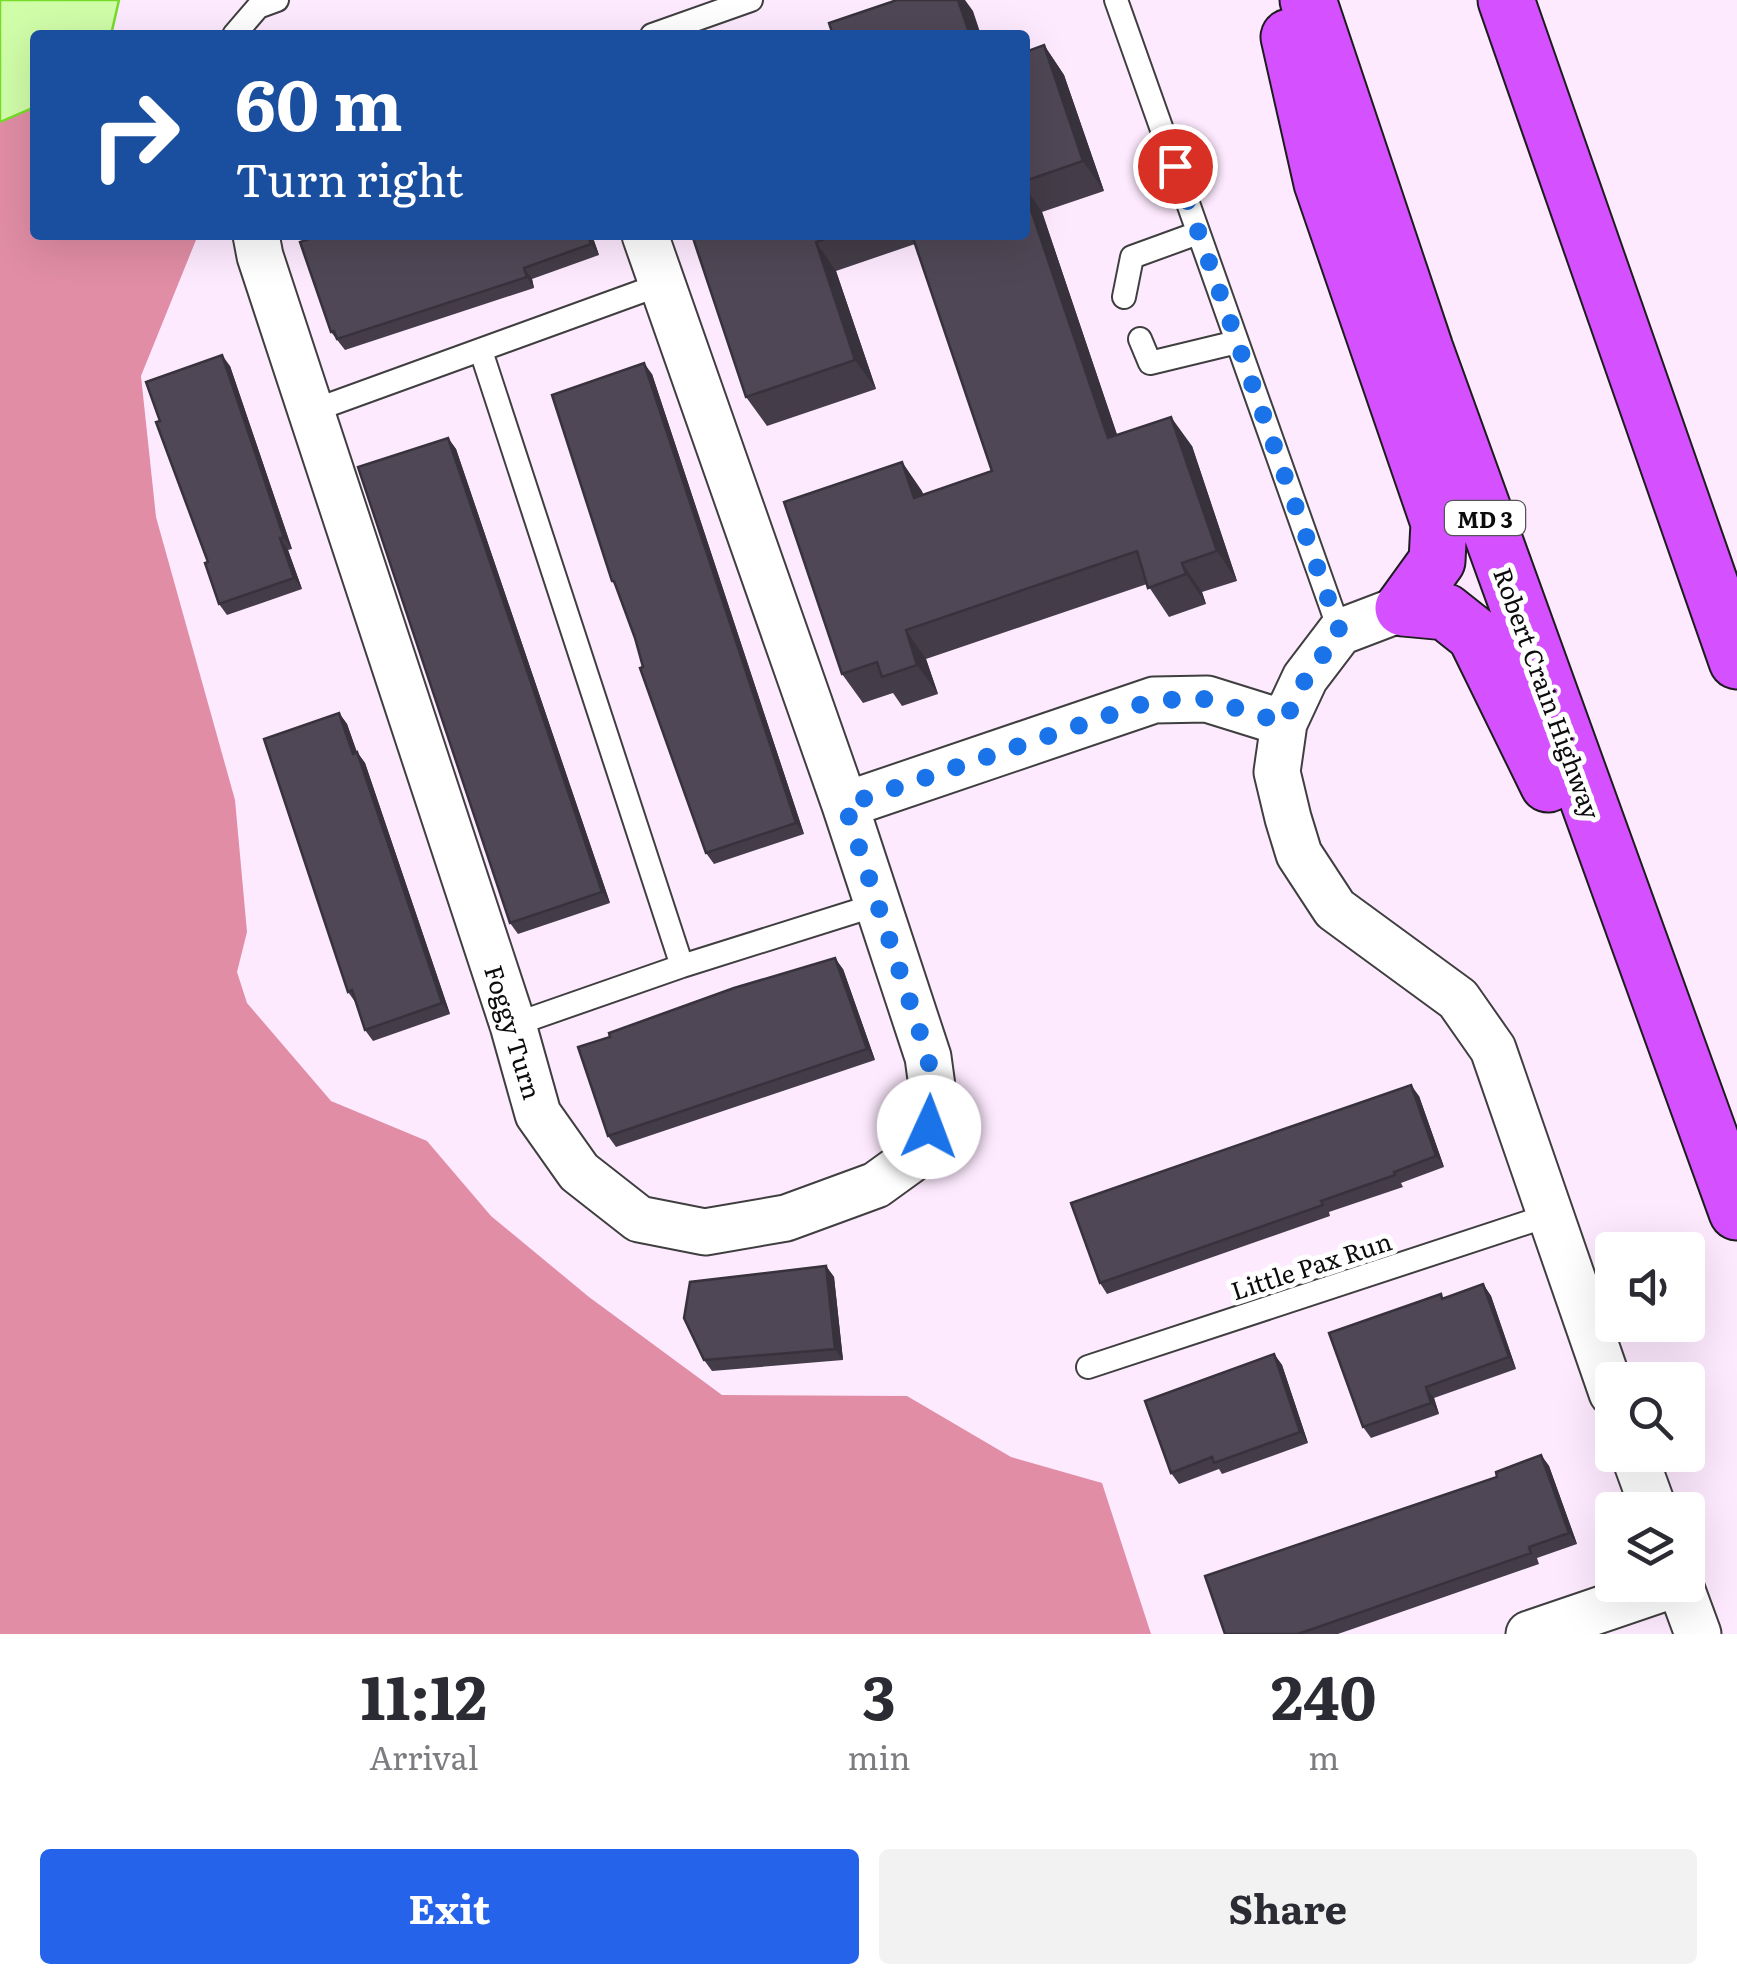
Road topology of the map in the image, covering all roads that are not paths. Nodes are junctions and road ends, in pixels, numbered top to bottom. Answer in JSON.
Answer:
{"nodes":[{"id":1,"x":751,"y":0,"type":"edge"},
{"id":2,"x":1116,"y":0,"type":"edge"},
{"id":3,"x":1281,"y":0,"type":"edge"},
{"id":4,"x":1308,"y":0,"type":"edge"},
{"id":5,"x":1506,"y":0,"type":"edge"},
{"id":6,"x":263,"y":2,"type":"edge"},
{"id":7,"x":238,"y":30,"type":"edge"},
{"id":8,"x":666,"y":30,"type":"edge"},
{"id":9,"x":1198,"y":233,"type":"junction"},
{"id":10,"x":257,"y":240,"type":"edge"},
{"id":11,"x":648,"y":240,"type":"edge"},
{"id":12,"x":662,"y":284,"type":"junction"},
{"id":13,"x":1124,"y":297,"type":"dead end"},
{"id":14,"x":1140,"y":339,"type":"dead end"},
{"id":15,"x":1237,"y":342,"type":"junction"},
{"id":16,"x":481,"y":351,"type":"junction"},
{"id":17,"x":312,"y":411,"type":"junction"},
{"id":18,"x":1402,"y":608,"type":"junction"},
{"id":19,"x":1340,"y":632,"type":"junction"},
{"id":20,"x":1737,"y":661,"type":"edge"},
{"id":21,"x":1284,"y":723,"type":"junction"},
{"id":22,"x":845,"y":805,"type":"junction"},
{"id":23,"x":876,"y":905,"type":"junction"},
{"id":24,"x":682,"y":966,"type":"junction"},
{"id":25,"x":514,"y":1025,"type":"junction"},
{"id":26,"x":1671,"y":1034,"type":"junction"},
{"id":27,"x":1737,"y":1212,"type":"edge"},
{"id":28,"x":1550,"y":1215,"type":"junction"},
{"id":29,"x":1601,"y":1362,"type":"edge"},
{"id":30,"x":1088,"y":1367,"type":"dead end"},
{"id":31,"x":1625,"y":1602,"type":"edge"},
{"id":32,"x":1684,"y":1602,"type":"edge"},
{"id":33,"x":1529,"y":1634,"type":"edge"},
{"id":34,"x":1698,"y":1634,"type":"edge"}],
"edges":[{"from":1,"to":8,"type":"lane"},
{"from":2,"to":9,"type":"lane"},
{"from":3,"to":18,"type":"highway"},
{"from":4,"to":26,"type":"highway","name":"Robert Crain Highway","number":"MD 3"},
{"from":5,"to":20,"type":"highway"},
{"from":6,"to":7,"type":"lane"},
{"from":9,"to":13,"type":"lane"},
{"from":9,"to":15,"type":"lane"},
{"from":10,"to":17,"type":"street","name":"Foggy Turn"},
{"from":11,"to":12,"type":"street","name":"Foggy Turn"},
{"from":12,"to":16,"type":"lane"},
{"from":12,"to":22,"type":"street","name":"Foggy Turn"},
{"from":14,"to":15,"type":"lane"},
{"from":15,"to":19,"type":"lane"},
{"from":16,"to":17,"type":"lane"},
{"from":16,"to":24,"type":"lane"},
{"from":17,"to":25,"type":"street","name":"Foggy Turn"},
{"from":18,"to":19,"type":"street"},
{"from":18,"to":26,"type":"highway"},
{"from":19,"to":21,"type":"street"},
{"from":21,"to":22,"type":"street"},
{"from":21,"to":28,"type":"street"},
{"from":22,"to":23,"type":"street","name":"Foggy Turn"},
{"from":23,"to":24,"type":"lane"},
{"from":23,"to":25,"type":"street","name":"Foggy Turn"},
{"from":24,"to":25,"type":"lane"},
{"from":26,"to":27,"type":"highway","name":"Robert Crain Highway","number":"MD 3"},
{"from":28,"to":29,"type":"street"},
{"from":28,"to":30,"type":"lane","name":"Little Pax Run"},
{"from":31,"to":33,"type":"street"},
{"from":32,"to":34,"type":"street"}]}
